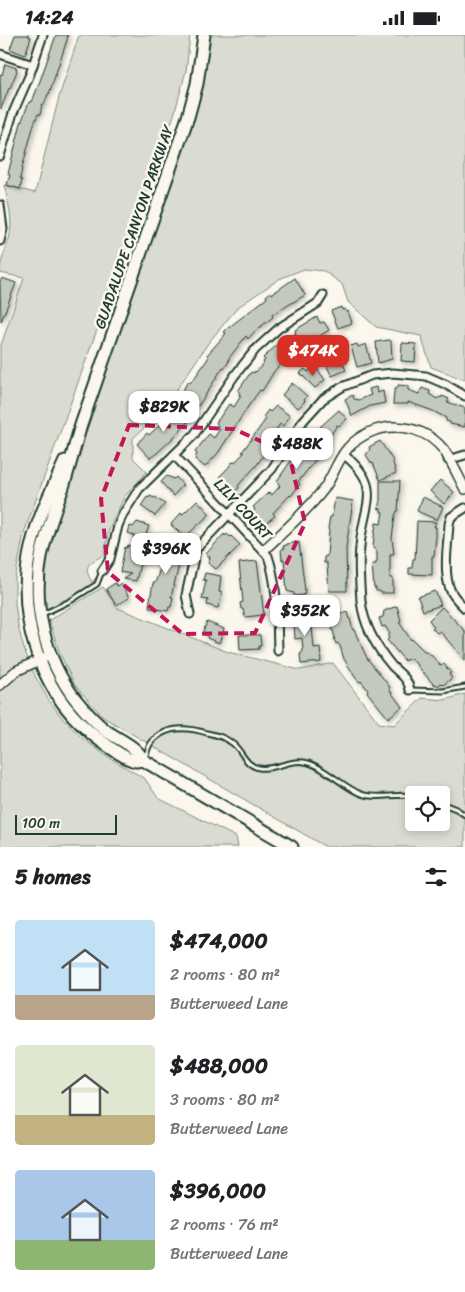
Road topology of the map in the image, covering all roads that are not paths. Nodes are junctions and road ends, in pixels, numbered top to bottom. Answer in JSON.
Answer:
{"nodes":[{"id":1,"x":43,"y":35,"type":"edge"},
{"id":2,"x":204,"y":35,"type":"edge"},
{"id":3,"x":0,"y":54,"type":"edge"},
{"id":4,"x":33,"y":65,"type":"junction"},
{"id":5,"x":0,"y":156,"type":"edge"},
{"id":6,"x":0,"y":205,"type":"edge"},
{"id":7,"x":1,"y":222,"type":"edge"},
{"id":8,"x":0,"y":241,"type":"edge"},
{"id":9,"x":324,"y":295,"type":"dead end"},
{"id":10,"x":465,"y":396,"type":"edge"},
{"id":11,"x":81,"y":425,"type":"junction"},
{"id":12,"x":344,"y":454,"type":"junction"},
{"id":13,"x":174,"y":455,"type":"junction"},
{"id":14,"x":465,"y":455,"type":"edge"},
{"id":15,"x":448,"y":460,"type":"junction"},
{"id":16,"x":465,"y":489,"type":"edge"},
{"id":17,"x":465,"y":508,"type":"edge"},
{"id":18,"x":230,"y":514,"type":"junction"},
{"id":19,"x":264,"y":550,"type":"junction"},
{"id":20,"x":102,"y":571,"type":"joint"},
{"id":21,"x":465,"y":608,"type":"edge"},
{"id":22,"x":190,"y":614,"type":"dead end"},
{"id":23,"x":40,"y":615,"type":"junction"},
{"id":24,"x":278,"y":651,"type":"dead end"},
{"id":25,"x":51,"y":655,"type":"junction"},
{"id":26,"x":39,"y":659,"type":"junction"},
{"id":27,"x":0,"y":685,"type":"edge"},
{"id":28,"x":465,"y":687,"type":"edge"},
{"id":29,"x":410,"y":690,"type":"joint"},
{"id":30,"x":143,"y":760,"type":"junction"},
{"id":31,"x":405,"y":795,"type":"edge"},
{"id":32,"x":450,"y":807,"type":"edge"},
{"id":33,"x":465,"y":815,"type":"edge"},
{"id":34,"x":292,"y":847,"type":"edge"}],
"edges":[{"from":1,"to":4,"type":"street"},
{"from":2,"to":11,"type":"main road","name":"GUADALUPE CANYON PARKWAY"},
{"from":3,"to":4,"type":"street"},
{"from":4,"to":5,"type":"street"},
{"from":6,"to":7,"type":"street"},
{"from":7,"to":8,"type":"street"},
{"from":9,"to":13,"type":"street"},
{"from":10,"to":18,"type":"street"},
{"from":11,"to":23,"type":"main road","name":"GUADALUPE CANYON PARKWAY"},
{"from":11,"to":26,"type":"main road","name":"GUADALUPE CANYON PARKWAY"},
{"from":12,"to":15,"type":"street"},
{"from":12,"to":19,"type":"street"},
{"from":12,"to":29,"type":"street"},
{"from":13,"to":18,"type":"street","name":"LILY COURT"},
{"from":13,"to":20,"type":"street"},
{"from":14,"to":15,"type":"street"},
{"from":15,"to":16,"type":"street"},
{"from":17,"to":21,"type":"street"},
{"from":18,"to":19,"type":"street","name":"LILY COURT"},
{"from":18,"to":22,"type":"street"},
{"from":19,"to":24,"type":"street","name":"LILY COURT"},
{"from":20,"to":23,"type":"lane"},
{"from":23,"to":25,"type":"main road","name":"GUADALUPE CANYON PARKWAY"},
{"from":25,"to":26,"type":"street"},
{"from":25,"to":30,"type":"main road","name":"GUADALUPE CANYON PARKWAY"},
{"from":26,"to":27,"type":"street"},
{"from":26,"to":30,"type":"main road","name":"GUADALUPE CANYON PARKWAY"},
{"from":28,"to":29,"type":"lane"},
{"from":30,"to":31,"type":"lane"},
{"from":30,"to":34,"type":"main road","name":"GUADALUPE CANYON PARKWAY"},
{"from":32,"to":33,"type":"lane"}]}
